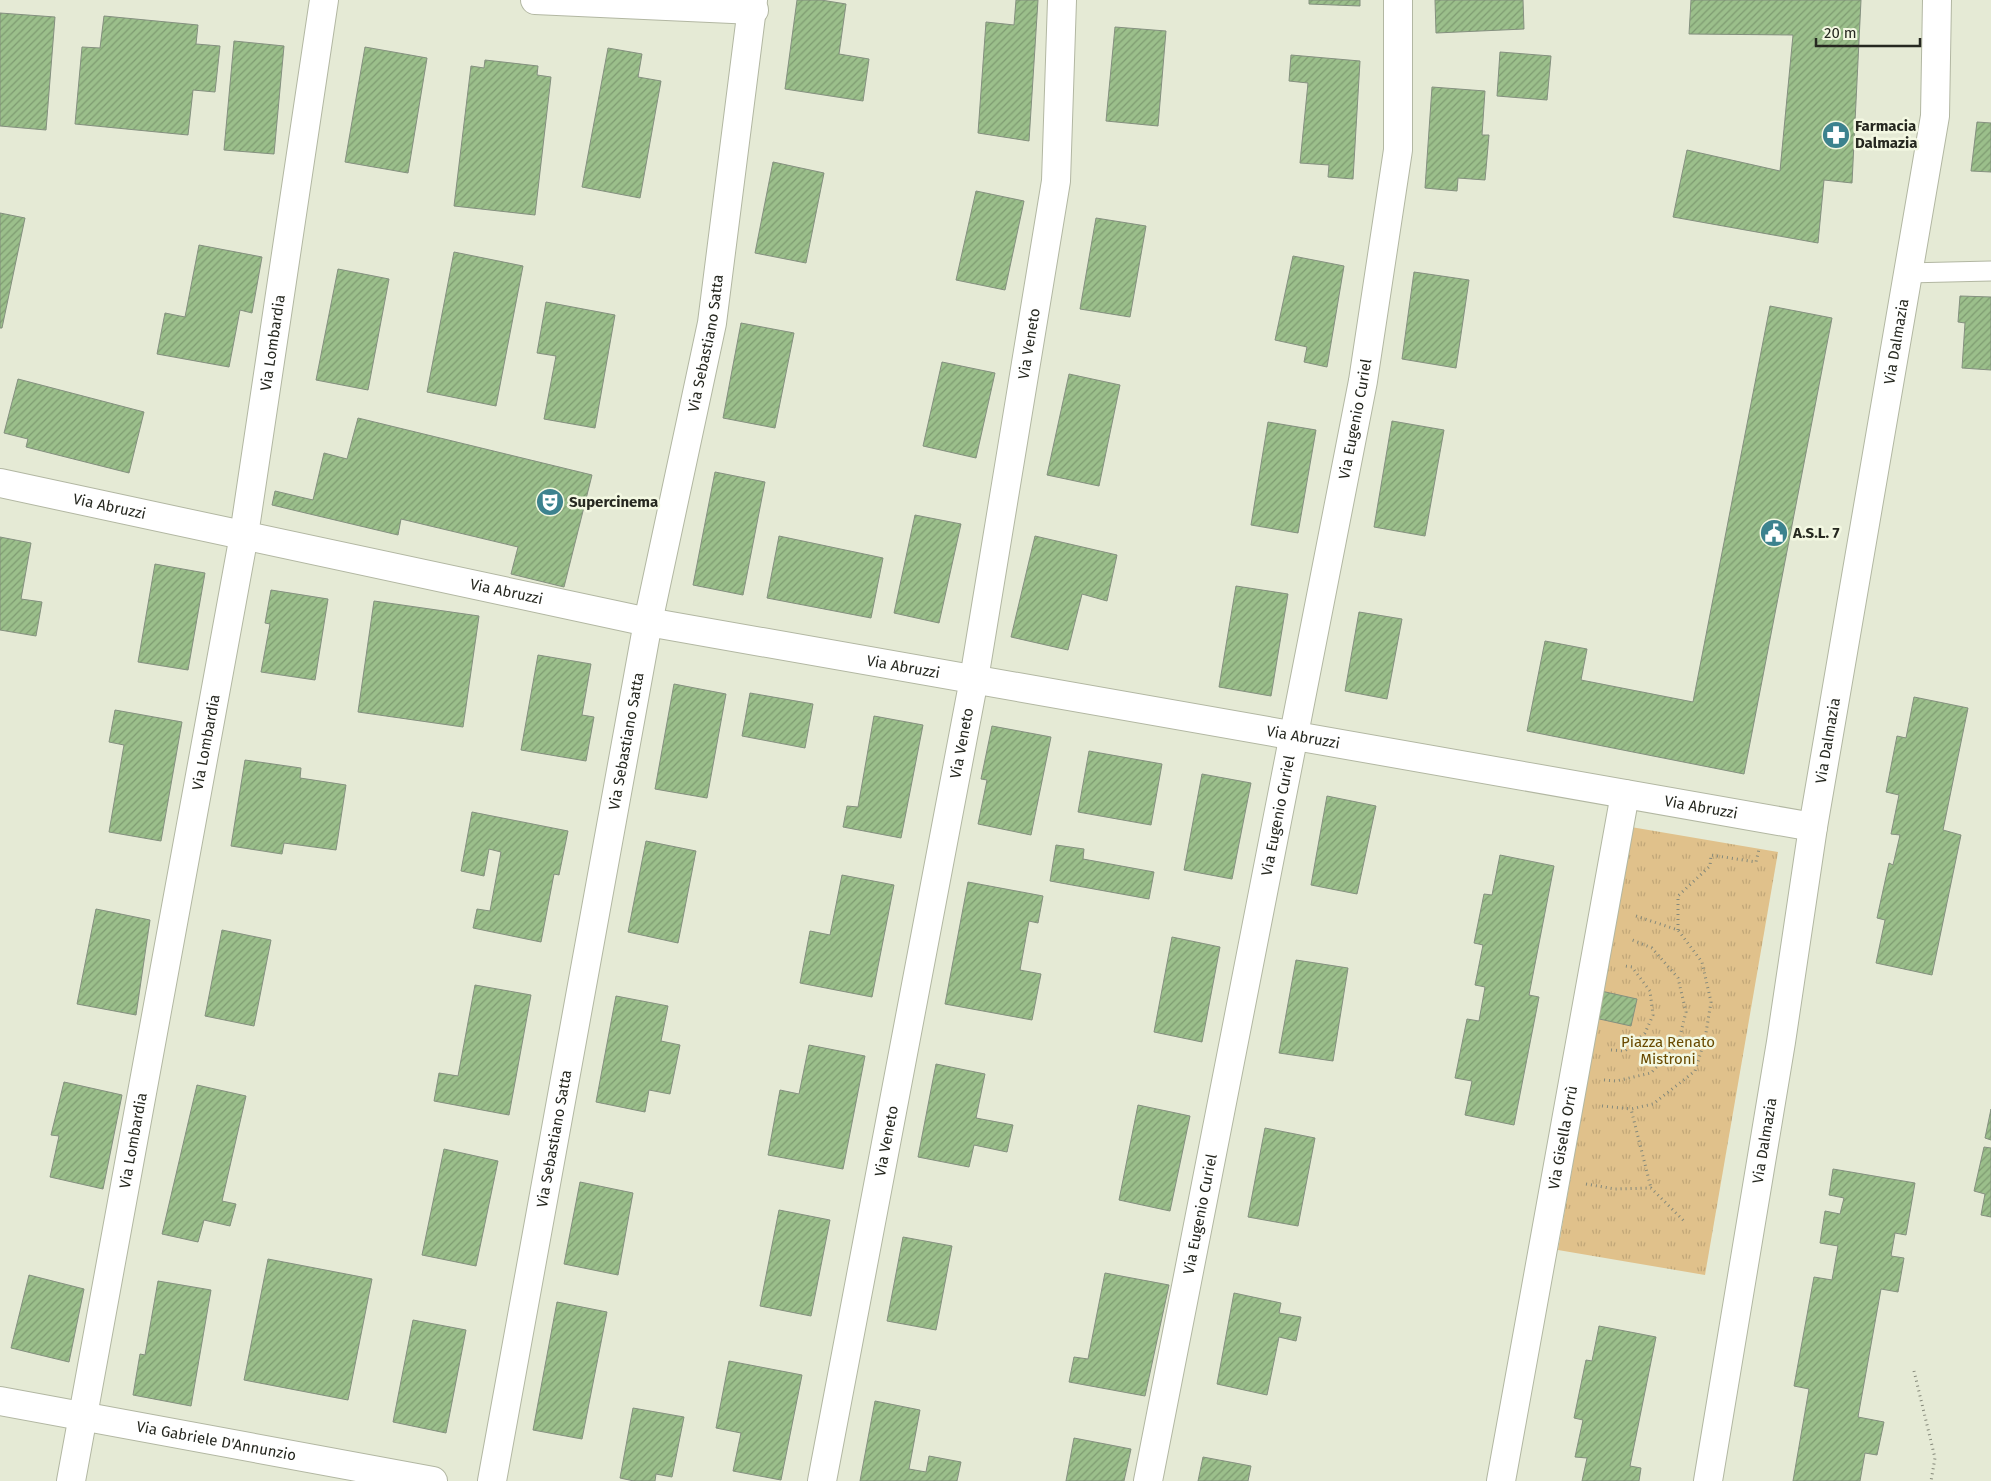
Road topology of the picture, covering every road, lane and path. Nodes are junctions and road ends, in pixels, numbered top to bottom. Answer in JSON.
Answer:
{"nodes":[{"id":1,"x":324,"y":0,"type":"edge"},
{"id":2,"x":535,"y":0,"type":"edge"},
{"id":3,"x":1062,"y":0,"type":"edge"},
{"id":4,"x":1398,"y":0,"type":"edge"},
{"id":5,"x":1937,"y":0,"type":"edge"},
{"id":6,"x":754,"y":5,"type":"edge"},
{"id":7,"x":1991,"y":271,"type":"edge"},
{"id":8,"x":1907,"y":273,"type":"junction"},
{"id":9,"x":0,"y":483,"type":"edge"},
{"id":10,"x":244,"y":535,"type":"junction"},
{"id":11,"x":648,"y":622,"type":"junction"},
{"id":12,"x":974,"y":680,"type":"junction"},
{"id":13,"x":1294,"y":737,"type":"junction"},
{"id":14,"x":1625,"y":794,"type":"junction"},
{"id":15,"x":1766,"y":819,"type":"junction"},
{"id":16,"x":1813,"y":827,"type":"junction"},
{"id":17,"x":1605,"y":904,"type":"junction"},
{"id":18,"x":1678,"y":930,"type":"junction"},
{"id":19,"x":1600,"y":932,"type":"junction"},
{"id":20,"x":1595,"y":961,"type":"junction"},
{"id":21,"x":1579,"y":1045,"type":"junction"},
{"id":22,"x":1574,"y":1076,"type":"junction"},
{"id":23,"x":1555,"y":1179,"type":"junction"},
{"id":24,"x":1651,"y":1188,"type":"junction"},
{"id":25,"x":1684,"y":1221,"type":"dead end"},
{"id":26,"x":1914,"y":1372,"type":"dead end"},
{"id":27,"x":0,"y":1401,"type":"edge"},
{"id":28,"x":83,"y":1416,"type":"junction"},
{"id":29,"x":71,"y":1481,"type":"edge"},
{"id":30,"x":433,"y":1481,"type":"edge"},
{"id":31,"x":492,"y":1481,"type":"edge"},
{"id":32,"x":822,"y":1481,"type":"edge"},
{"id":33,"x":1148,"y":1481,"type":"edge"},
{"id":34,"x":1500,"y":1481,"type":"edge"},
{"id":35,"x":1708,"y":1481,"type":"edge"},
{"id":36,"x":1930,"y":1481,"type":"edge"}],
"edges":[{"from":1,"to":10,"type":"street","name":"Via Lombardia"},
{"from":2,"to":6,"type":"street"},
{"from":3,"to":12,"type":"street","name":"Via Veneto"},
{"from":4,"to":13,"type":"street","name":"Via Eugenio Curiel"},
{"from":5,"to":8,"type":"street","name":"Via Dalmazia"},
{"from":6,"to":11,"type":"street","name":"Via Sebastiano Satta"},
{"from":7,"to":8,"type":"lane"},
{"from":8,"to":16,"type":"street","name":"Via Dalmazia"},
{"from":9,"to":10,"type":"street","name":"Via Abruzzi"},
{"from":10,"to":11,"type":"street","name":"Via Abruzzi"},
{"from":10,"to":28,"type":"street","name":"Via Lombardia"},
{"from":11,"to":12,"type":"street","name":"Via Abruzzi"},
{"from":11,"to":31,"type":"street","name":"Via Sebastiano Satta"},
{"from":12,"to":13,"type":"street","name":"Via Abruzzi"},
{"from":12,"to":32,"type":"street","name":"Via Veneto"},
{"from":13,"to":14,"type":"street","name":"Via Abruzzi"},
{"from":13,"to":33,"type":"street","name":"Via Eugenio Curiel"},
{"from":14,"to":15,"type":"street","name":"Via Abruzzi"},
{"from":14,"to":17,"type":"street","name":"Via Gisella Orrù"},
{"from":15,"to":16,"type":"street","name":"Via Abruzzi"},
{"from":15,"to":18,"type":"path"},
{"from":16,"to":35,"type":"street","name":"Via Dalmazia"},
{"from":17,"to":18,"type":"path"},
{"from":17,"to":19,"type":"street","name":"Via Gisella Orrù"},
{"from":18,"to":24,"type":"path"},
{"from":19,"to":20,"type":"street","name":"Via Gisella Orrù"},
{"from":19,"to":22,"type":"path"},
{"from":20,"to":21,"type":"street","name":"Via Gisella Orrù"},
{"from":20,"to":21,"type":"path"},
{"from":21,"to":22,"type":"street","name":"Via Gisella Orrù"},
{"from":22,"to":23,"type":"street","name":"Via Gisella Orrù"},
{"from":23,"to":24,"type":"path"},
{"from":23,"to":34,"type":"street","name":"Via Gisella Orrù"},
{"from":24,"to":25,"type":"path"},
{"from":26,"to":36,"type":"path"},
{"from":27,"to":28,"type":"street","name":"Via Gabriele D'Annunzio"},
{"from":28,"to":29,"type":"street","name":"Via Lombardia"},
{"from":28,"to":30,"type":"street","name":"Via Gabriele D'Annunzio"}]}
